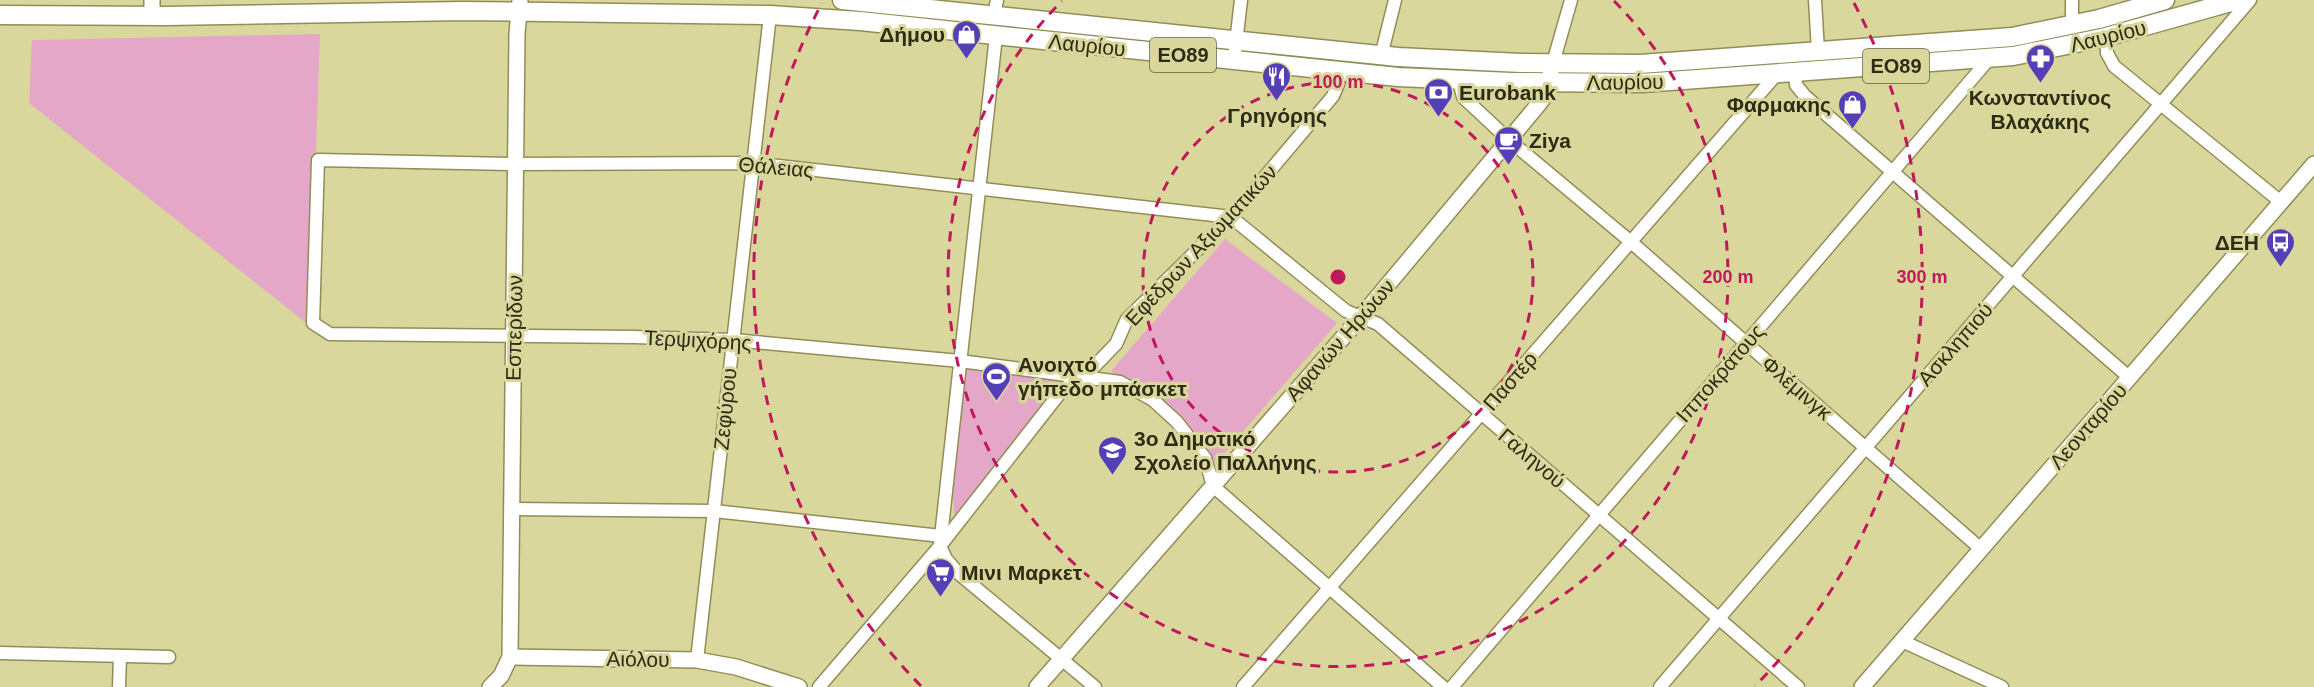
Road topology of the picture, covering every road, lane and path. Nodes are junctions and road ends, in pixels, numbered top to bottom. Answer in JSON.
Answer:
{"nodes":[{"id":1,"x":842,"y":0,"type":"edge"},
{"id":2,"x":1241,"y":0,"type":"edge"},
{"id":3,"x":1395,"y":0,"type":"edge"},
{"id":4,"x":1571,"y":0,"type":"edge"},
{"id":5,"x":1815,"y":0,"type":"edge"},
{"id":6,"x":2072,"y":0,"type":"edge"},
{"id":7,"x":2165,"y":0,"type":"edge"},
{"id":8,"x":2238,"y":0,"type":"edge"},
{"id":9,"x":2250,"y":0,"type":"edge"},
{"id":10,"x":861,"y":1,"type":"edge"},
{"id":11,"x":519,"y":6,"type":"edge"},
{"id":12,"x":152,"y":8,"type":"edge"},
{"id":13,"x":995,"y":8,"type":"edge"},
{"id":14,"x":0,"y":15,"type":"edge"},
{"id":15,"x":770,"y":15,"type":"junction"},
{"id":16,"x":2072,"y":25,"type":"junction"},
{"id":17,"x":996,"y":36,"type":"junction"},
{"id":18,"x":2106,"y":37,"type":"junction"},
{"id":19,"x":1236,"y":40,"type":"junction"},
{"id":20,"x":1818,"y":51,"type":"junction"},
{"id":21,"x":1381,"y":56,"type":"junction"},
{"id":22,"x":1234,"y":60,"type":"junction"},
{"id":23,"x":1989,"y":60,"type":"junction"},
{"id":24,"x":1553,"y":63,"type":"junction"},
{"id":25,"x":1343,"y":72,"type":"junction"},
{"id":26,"x":1786,"y":74,"type":"junction"},
{"id":27,"x":1459,"y":81,"type":"junction"},
{"id":28,"x":1548,"y":83,"type":"junction"},
{"id":29,"x":2161,"y":103,"type":"junction"},
{"id":30,"x":1509,"y":140,"type":"junction"},
{"id":31,"x":753,"y":163,"type":"junction"},
{"id":32,"x":515,"y":164,"type":"junction"},
{"id":33,"x":2314,"y":164,"type":"edge"},
{"id":34,"x":1892,"y":173,"type":"junction"},
{"id":35,"x":979,"y":190,"type":"junction"},
{"id":36,"x":2281,"y":202,"type":"junction"},
{"id":37,"x":1231,"y":217,"type":"junction"},
{"id":38,"x":1631,"y":242,"type":"junction"},
{"id":39,"x":2013,"y":276,"type":"junction"},
{"id":40,"x":1360,"y":318,"type":"junction"},
{"id":41,"x":313,"y":324,"type":"joint"},
{"id":42,"x":514,"y":336,"type":"junction"},
{"id":43,"x":733,"y":340,"type":"junction"},
{"id":44,"x":1746,"y":343,"type":"junction"},
{"id":45,"x":960,"y":361,"type":"junction"},
{"id":46,"x":1085,"y":376,"type":"junction"},
{"id":47,"x":2130,"y":378,"type":"junction"},
{"id":48,"x":1481,"y":414,"type":"junction"},
{"id":49,"x":1865,"y":448,"type":"junction"},
{"id":50,"x":1213,"y":486,"type":"junction"},
{"id":51,"x":512,"y":509,"type":"junction"},
{"id":52,"x":714,"y":511,"type":"junction"},
{"id":53,"x":1599,"y":514,"type":"junction"},
{"id":54,"x":940,"y":541,"type":"junction"},
{"id":55,"x":1981,"y":549,"type":"junction"},
{"id":56,"x":1330,"y":588,"type":"junction"},
{"id":57,"x":1718,"y":620,"type":"junction"},
{"id":58,"x":1902,"y":641,"type":"junction"},
{"id":59,"x":0,"y":653,"type":"edge"},
{"id":60,"x":120,"y":656,"type":"junction"},
{"id":61,"x":169,"y":657,"type":"dead end"},
{"id":62,"x":510,"y":657,"type":"junction"},
{"id":63,"x":1061,"y":658,"type":"junction"},
{"id":64,"x":697,"y":660,"type":"junction"},
{"id":65,"x":119,"y":687,"type":"edge"},
{"id":66,"x":490,"y":687,"type":"edge"},
{"id":67,"x":799,"y":687,"type":"edge"},
{"id":68,"x":819,"y":687,"type":"edge"},
{"id":69,"x":1037,"y":687,"type":"edge"},
{"id":70,"x":1095,"y":687,"type":"edge"},
{"id":71,"x":1243,"y":687,"type":"edge"},
{"id":72,"x":1443,"y":687,"type":"edge"},
{"id":73,"x":1452,"y":687,"type":"edge"},
{"id":74,"x":1660,"y":687,"type":"edge"},
{"id":75,"x":1798,"y":687,"type":"edge"},
{"id":76,"x":1862,"y":687,"type":"edge"},
{"id":77,"x":2001,"y":687,"type":"edge"}],
"edges":[{"from":1,"to":10,"type":"main road","name":"Λαυρίου","number":"ΕΟ89"},
{"from":2,"to":19,"type":"street"},
{"from":3,"to":21,"type":"street"},
{"from":4,"to":24,"type":"street"},
{"from":5,"to":20,"type":"street"},
{"from":6,"to":16,"type":"street"},
{"from":7,"to":16,"type":"main road","name":"Λαυρίου","number":"ΕΟ89"},
{"from":8,"to":18,"type":"main road","name":"Λαυρίου","number":"ΕΟ89"},
{"from":9,"to":29,"type":"street","name":"Ασκληπιού"},
{"from":10,"to":13,"type":"main road","name":"Λαυρίου","number":"ΕΟ89"},
{"from":11,"to":12,"type":"main road","name":"Λαυρίου","number":"ΕΟ89"},
{"from":11,"to":15,"type":"main road","name":"Λαυρίου","number":"ΕΟ89"},
{"from":11,"to":32,"type":"street","name":"Εσπερίδων"},
{"from":12,"to":14,"type":"main road","name":"Λαυρίου","number":"ΕΟ89"},
{"from":13,"to":19,"type":"main road","name":"Λαυρίου","number":"ΕΟ89"},
{"from":15,"to":17,"type":"main road","name":"Λαυρίου","number":"ΕΟ89"},
{"from":15,"to":31,"type":"street","name":"Ζεφύρου"},
{"from":16,"to":20,"type":"main road","name":"Λαυρίου","number":"ΕΟ89"},
{"from":17,"to":22,"type":"main road","name":"Λαυρίου","number":"ΕΟ89"},
{"from":17,"to":35,"type":"street"},
{"from":18,"to":23,"type":"main road","name":"Λαυρίου","number":"ΕΟ89"},
{"from":18,"to":29,"type":"street"},
{"from":19,"to":21,"type":"main road","name":"Λαυρίου","number":"ΕΟ89"},
{"from":19,"to":22,"type":"street"},
{"from":20,"to":24,"type":"main road","name":"Λαυρίου","number":"ΕΟ89"},
{"from":21,"to":24,"type":"main road","name":"Λαυρίου","number":"ΕΟ89"},
{"from":22,"to":25,"type":"main road","name":"Λαυρίου","number":"ΕΟ89"},
{"from":23,"to":26,"type":"main road","name":"Λαυρίου","number":"ΕΟ89"},
{"from":23,"to":34,"type":"street","name":"Ιπποκράτους"},
{"from":24,"to":28,"type":"street","name":"Αφανών Ηρώων"},
{"from":25,"to":27,"type":"main road","name":"Λαυρίου","number":"ΕΟ89"},
{"from":25,"to":37,"type":"street","name":"Εφέδρων Αξιωματικών"},
{"from":26,"to":28,"type":"main road","name":"Λαυρίου","number":"ΕΟ89"},
{"from":26,"to":34,"type":"street"},
{"from":26,"to":38,"type":"street","name":"Παστέρ"},
{"from":27,"to":28,"type":"main road","name":"Λαυρίου","number":"ΕΟ89"},
{"from":27,"to":30,"type":"street","name":"Φλέμινγκ"},
{"from":28,"to":30,"type":"street","name":"Αφανών Ηρώων"},
{"from":29,"to":36,"type":"street"},
{"from":29,"to":39,"type":"street","name":"Ασκληπιού"},
{"from":30,"to":38,"type":"street","name":"Φλέμινγκ"},
{"from":30,"to":40,"type":"street","name":"Αφανών Ηρώων"},
{"from":31,"to":32,"type":"street","name":"Θάλειας"},
{"from":31,"to":35,"type":"street","name":"Θάλειας"},
{"from":31,"to":43,"type":"street","name":"Ζεφύρου"},
{"from":32,"to":41,"type":"street","name":"Θάλειας"},
{"from":32,"to":42,"type":"street","name":"Εσπερίδων"},
{"from":33,"to":36,"type":"street","name":"Λεονταρίου"},
{"from":34,"to":39,"type":"street"},
{"from":34,"to":44,"type":"street","name":"Ιπποκράτους"},
{"from":35,"to":37,"type":"street","name":"Θάλειας"},
{"from":35,"to":45,"type":"street"},
{"from":36,"to":47,"type":"street","name":"Λεονταρίου"},
{"from":37,"to":40,"type":"street","name":"Γαληνού"},
{"from":37,"to":46,"type":"street","name":"Εφέδρων Αξιωματικών"},
{"from":38,"to":44,"type":"street","name":"Φλέμινγκ"},
{"from":38,"to":48,"type":"street","name":"Παστέρ"},
{"from":39,"to":47,"type":"street"},
{"from":39,"to":49,"type":"street","name":"Ασκληπιού"},
{"from":40,"to":48,"type":"street","name":"Γαληνού"},
{"from":40,"to":50,"type":"street","name":"Αφανών Ηρώων"},
{"from":41,"to":42,"type":"street","name":"Τερψιχόρης"},
{"from":42,"to":43,"type":"street","name":"Τερψιχόρης"},
{"from":42,"to":51,"type":"street","name":"Εσπερίδων"},
{"from":43,"to":45,"type":"street","name":"Τερψιχόρης"},
{"from":43,"to":52,"type":"street","name":"Ζεφύρου"},
{"from":44,"to":49,"type":"street","name":"Φλέμινγκ"},
{"from":44,"to":53,"type":"street","name":"Ιπποκράτους"},
{"from":45,"to":46,"type":"street","name":"Τερψιχόρης"},
{"from":45,"to":54,"type":"street"},
{"from":46,"to":50,"type":"street","name":"Τερψιχόρης"},
{"from":46,"to":54,"type":"street","name":"Εφέδρων Αξιωματικών"},
{"from":47,"to":55,"type":"street","name":"Λεονταρίου"},
{"from":48,"to":53,"type":"street","name":"Γαληνού"},
{"from":48,"to":56,"type":"street","name":"Παστέρ"},
{"from":49,"to":55,"type":"street","name":"Φλέμινγκ"},
{"from":49,"to":57,"type":"street","name":"Ασκληπιού"},
{"from":50,"to":56,"type":"street"},
{"from":50,"to":63,"type":"street","name":"Αφανών Ηρώων"},
{"from":51,"to":52,"type":"street"},
{"from":51,"to":62,"type":"street","name":"Εσπερίδων"},
{"from":52,"to":54,"type":"street"},
{"from":52,"to":64,"type":"street","name":"Ζεφύρου"},
{"from":53,"to":57,"type":"street","name":"Γαληνού"},
{"from":53,"to":73,"type":"street","name":"Ιπποκράτους"},
{"from":54,"to":63,"type":"street"},
{"from":54,"to":68,"type":"street","name":"Εφέδρων Αξιωματικών"},
{"from":55,"to":58,"type":"street","name":"Λεονταρίου"},
{"from":56,"to":71,"type":"street","name":"Παστέρ"},
{"from":56,"to":72,"type":"street"},
{"from":57,"to":74,"type":"street","name":"Ασκληπιού"},
{"from":57,"to":75,"type":"street","name":"Γαληνού"},
{"from":58,"to":76,"type":"street","name":"Λεονταρίου"},
{"from":58,"to":77,"type":"street"},
{"from":59,"to":60,"type":"street"},
{"from":60,"to":61,"type":"street"},
{"from":60,"to":65,"type":"street"},
{"from":62,"to":64,"type":"street","name":"Αιόλου"},
{"from":62,"to":66,"type":"street"},
{"from":63,"to":69,"type":"street","name":"Αφανών Ηρώων"},
{"from":63,"to":70,"type":"street"},
{"from":64,"to":67,"type":"street","name":"Αιόλου"}]}
